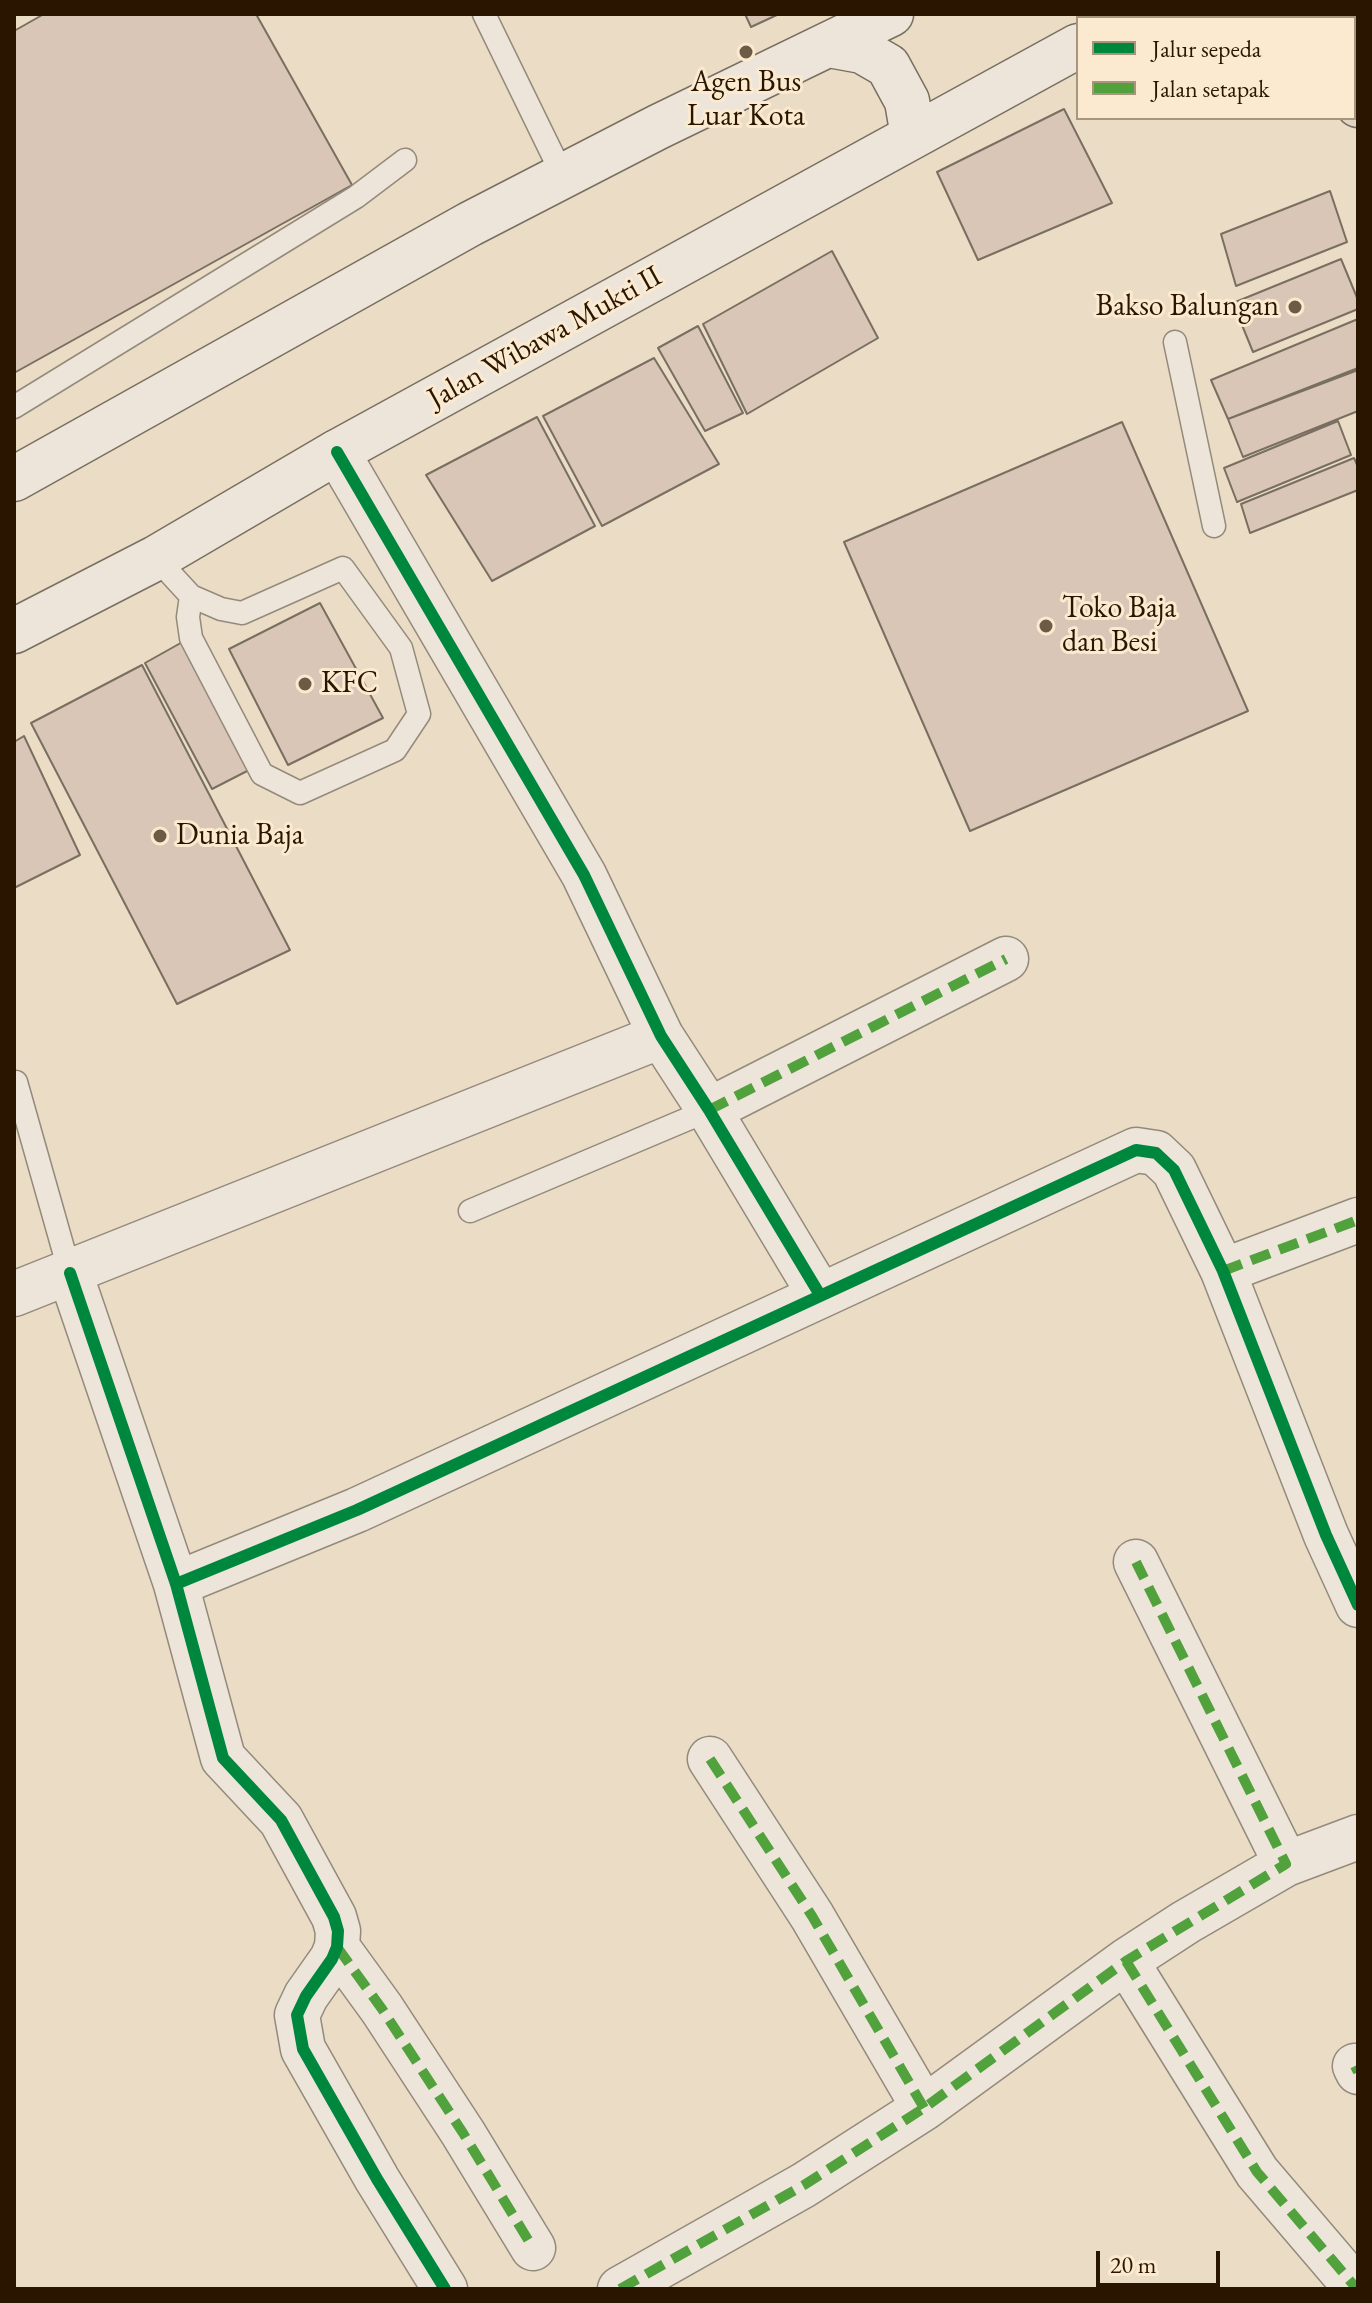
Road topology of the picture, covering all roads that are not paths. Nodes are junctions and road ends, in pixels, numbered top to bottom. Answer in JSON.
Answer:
{"nodes":[{"id":1,"x":484,"y":14,"type":"edge"},
{"id":2,"x":891,"y":14,"type":"edge"},
{"id":3,"x":829,"y":45,"type":"junction"},
{"id":4,"x":1076,"y":47,"type":"edge"},
{"id":5,"x":913,"y":136,"type":"junction"},
{"id":6,"x":405,"y":160,"type":"dead end"},
{"id":7,"x":563,"y":176,"type":"junction"},
{"id":8,"x":1175,"y":342,"type":"dead end"},
{"id":9,"x":14,"y":407,"type":"edge"},
{"id":10,"x":337,"y":452,"type":"junction"},
{"id":11,"x":14,"y":479,"type":"edge"},
{"id":12,"x":1214,"y":526,"type":"dead end"},
{"id":13,"x":156,"y":558,"type":"junction"},
{"id":14,"x":191,"y":596,"type":"junction"},
{"id":15,"x":14,"y":631,"type":"edge"},
{"id":16,"x":1006,"y":959,"type":"dead end"},
{"id":17,"x":661,"y":1036,"type":"junction"},
{"id":18,"x":16,"y":1082,"type":"dead end"},
{"id":19,"x":709,"y":1110,"type":"junction"},
{"id":20,"x":470,"y":1211,"type":"dead end"},
{"id":21,"x":1358,"y":1220,"type":"edge"},
{"id":22,"x":1223,"y":1271,"type":"junction"},
{"id":23,"x":70,"y":1273,"type":"junction"},
{"id":24,"x":14,"y":1294,"type":"edge"},
{"id":25,"x":820,"y":1295,"type":"junction"},
{"id":26,"x":1136,"y":1562,"type":"dead end"},
{"id":27,"x":176,"y":1584,"type":"junction"},
{"id":28,"x":1358,"y":1605,"type":"edge"},
{"id":29,"x":710,"y":1759,"type":"dead end"},
{"id":30,"x":1358,"y":1837,"type":"edge"},
{"id":31,"x":1286,"y":1864,"type":"junction"},
{"id":32,"x":337,"y":1947,"type":"junction"},
{"id":33,"x":1126,"y":1961,"type":"junction"},
{"id":34,"x":924,"y":2108,"type":"junction"},
{"id":35,"x":533,"y":2248,"type":"dead end"},
{"id":36,"x":445,"y":2289,"type":"edge"},
{"id":37,"x":620,"y":2289,"type":"edge"},
{"id":38,"x":1357,"y":2289,"type":"edge"}],
"edges":[{"from":1,"to":7,"type":"lane"},
{"from":2,"to":3,"type":"street"},
{"from":3,"to":5,"type":"street"},
{"from":3,"to":7,"type":"street"},
{"from":4,"to":5,"type":"street","name":"Jalan Wibawa Mukti II"},
{"from":5,"to":10,"type":"street","name":"Jalan Wibawa Mukti II"},
{"from":6,"to":9,"type":"lane"},
{"from":7,"to":11,"type":"street"},
{"from":8,"to":12,"type":"lane"},
{"from":10,"to":13,"type":"street","name":"Jalan Wibawa Mukti II"},
{"from":10,"to":17,"type":"street"},
{"from":13,"to":14,"type":"lane"},
{"from":13,"to":15,"type":"street","name":"Jalan Wibawa Mukti II"},
{"from":14,"to":14,"type":"lane"},
{"from":16,"to":19,"type":"street"},
{"from":17,"to":19,"type":"street"},
{"from":17,"to":23,"type":"street"},
{"from":18,"to":23,"type":"lane"},
{"from":19,"to":20,"type":"lane"},
{"from":19,"to":25,"type":"street"},
{"from":21,"to":22,"type":"street"},
{"from":22,"to":25,"type":"street"},
{"from":22,"to":28,"type":"street"},
{"from":23,"to":24,"type":"street"},
{"from":23,"to":27,"type":"street"},
{"from":25,"to":27,"type":"street"},
{"from":26,"to":31,"type":"street"},
{"from":27,"to":32,"type":"street"},
{"from":29,"to":34,"type":"street"},
{"from":30,"to":31,"type":"street"},
{"from":31,"to":33,"type":"street"},
{"from":32,"to":35,"type":"street"},
{"from":32,"to":36,"type":"street"},
{"from":33,"to":34,"type":"street"},
{"from":33,"to":38,"type":"street"},
{"from":34,"to":37,"type":"street"}]}
